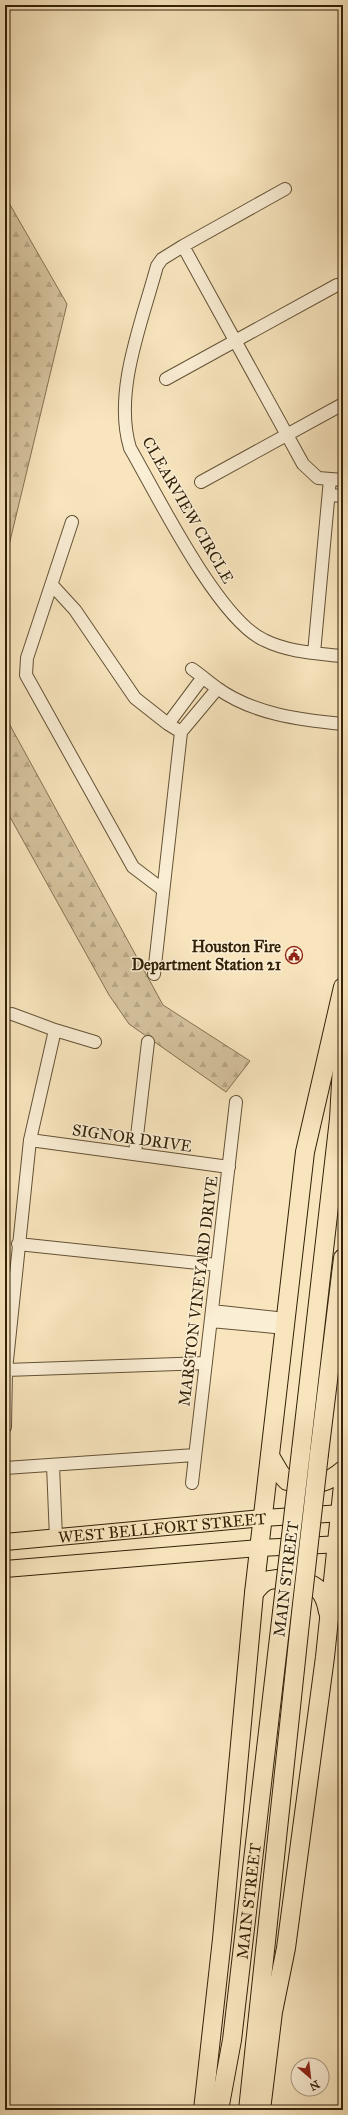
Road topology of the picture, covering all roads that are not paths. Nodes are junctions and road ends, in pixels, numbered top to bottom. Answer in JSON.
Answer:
{"nodes":[{"id":1,"x":285,"y":189,"type":"dead end"},
{"id":2,"x":182,"y":246,"type":"junction"},
{"id":3,"x":337,"y":285,"type":"dead end"},
{"id":4,"x":235,"y":341,"type":"junction"},
{"id":5,"x":166,"y":379,"type":"dead end"},
{"id":6,"x":343,"y":404,"type":"edge"},
{"id":7,"x":287,"y":435,"type":"junction"},
{"id":8,"x":330,"y":479,"type":"junction"},
{"id":9,"x":343,"y":480,"type":"edge"},
{"id":10,"x":201,"y":482,"type":"dead end"},
{"id":11,"x":330,"y":495,"type":"junction"},
{"id":12,"x":343,"y":496,"type":"edge"},
{"id":13,"x":72,"y":522,"type":"dead end"},
{"id":14,"x":52,"y":585,"type":"junction"},
{"id":15,"x":314,"y":653,"type":"junction"},
{"id":16,"x":341,"y":656,"type":"dead end"},
{"id":17,"x":192,"y":669,"type":"dead end"},
{"id":18,"x":204,"y":677,"type":"junction"},
{"id":19,"x":217,"y":689,"type":"junction"},
{"id":20,"x":168,"y":724,"type":"junction"},
{"id":21,"x":343,"y":724,"type":"edge"},
{"id":22,"x":181,"y":732,"type":"junction"},
{"id":23,"x":162,"y":889,"type":"junction"},
{"id":24,"x":154,"y":974,"type":"dead end"},
{"id":25,"x":343,"y":987,"type":"edge"},
{"id":26,"x":12,"y":1014,"type":"dead end"},
{"id":27,"x":55,"y":1030,"type":"junction"},
{"id":28,"x":95,"y":1042,"type":"dead end"},
{"id":29,"x":148,"y":1042,"type":"dead end"},
{"id":30,"x":343,"y":1047,"type":"edge"},
{"id":31,"x":236,"y":1102,"type":"dead end"},
{"id":32,"x":30,"y":1140,"type":"junction"},
{"id":33,"x":135,"y":1153,"type":"junction"},
{"id":34,"x":229,"y":1167,"type":"junction"},
{"id":35,"x":18,"y":1244,"type":"junction"},
{"id":36,"x":343,"y":1258,"type":"edge"},
{"id":37,"x":217,"y":1265,"type":"junction"},
{"id":38,"x":211,"y":1316,"type":"junction"},
{"id":39,"x":286,"y":1324,"type":"junction"},
{"id":40,"x":206,"y":1363,"type":"junction"},
{"id":41,"x":6,"y":1370,"type":"junction"},
{"id":42,"x":5,"y":1427,"type":"edge"},
{"id":43,"x":195,"y":1454,"type":"junction"},
{"id":44,"x":270,"y":1456,"type":"junction"},
{"id":45,"x":53,"y":1465,"type":"junction"},
{"id":46,"x":5,"y":1468,"type":"edge"},
{"id":47,"x":343,"y":1470,"type":"edge"},
{"id":48,"x":192,"y":1483,"type":"dead end"},
{"id":49,"x":343,"y":1485,"type":"edge"},
{"id":50,"x":341,"y":1513,"type":"edge"},
{"id":51,"x":263,"y":1518,"type":"junction"},
{"id":52,"x":56,"y":1538,"type":"junction"},
{"id":53,"x":5,"y":1542,"type":"edge"},
{"id":54,"x":340,"y":1544,"type":"edge"},
{"id":55,"x":259,"y":1548,"type":"junction"},
{"id":56,"x":57,"y":1565,"type":"junction"},
{"id":57,"x":5,"y":1570,"type":"edge"},
{"id":58,"x":254,"y":1594,"type":"junction"},
{"id":59,"x":329,"y":1614,"type":"junction"},
{"id":60,"x":203,"y":2110,"type":"edge"},
{"id":61,"x":219,"y":2110,"type":"edge"},
{"id":62,"x":248,"y":2110,"type":"edge"},
{"id":63,"x":261,"y":2110,"type":"edge"}],
"edges":[{"from":1,"to":2,"type":"street","name":"CLEARVIEW CIRCLE"},
{"from":2,"to":4,"type":"street"},
{"from":2,"to":15,"type":"street","name":"CLEARVIEW CIRCLE"},
{"from":3,"to":4,"type":"street"},
{"from":4,"to":5,"type":"street"},
{"from":4,"to":7,"type":"street"},
{"from":6,"to":7,"type":"street","name":"CLEARVIEW CIRCLE"},
{"from":7,"to":8,"type":"street"},
{"from":7,"to":10,"type":"street","name":"CLEARVIEW CIRCLE"},
{"from":8,"to":9,"type":"street"},
{"from":8,"to":11,"type":"street"},
{"from":11,"to":12,"type":"street"},
{"from":11,"to":15,"type":"street"},
{"from":13,"to":14,"type":"street"},
{"from":14,"to":20,"type":"street"},
{"from":14,"to":23,"type":"street"},
{"from":15,"to":16,"type":"street","name":"CLEARVIEW CIRCLE"},
{"from":17,"to":18,"type":"street"},
{"from":18,"to":19,"type":"street"},
{"from":18,"to":20,"type":"street"},
{"from":19,"to":21,"type":"street"},
{"from":19,"to":22,"type":"street"},
{"from":20,"to":22,"type":"street"},
{"from":22,"to":23,"type":"street"},
{"from":23,"to":24,"type":"street"},
{"from":25,"to":39,"type":"highway"},
{"from":26,"to":27,"type":"street"},
{"from":27,"to":28,"type":"street"},
{"from":27,"to":32,"type":"street"},
{"from":29,"to":33,"type":"street"},
{"from":30,"to":61,"type":"highway","name":"MAIN STREET","bridge":true},
{"from":31,"to":34,"type":"street","name":"MARSTON VINEYARD DRIVE"},
{"from":32,"to":33,"type":"street","name":"SIGNOR DRIVE"},
{"from":32,"to":35,"type":"street"},
{"from":33,"to":34,"type":"street","name":"SIGNOR DRIVE"},
{"from":34,"to":37,"type":"street","name":"MARSTON VINEYARD DRIVE"},
{"from":35,"to":37,"type":"street"},
{"from":35,"to":41,"type":"street"},
{"from":36,"to":62,"type":"highway","name":"MAIN STREET","bridge":true},
{"from":37,"to":38,"type":"street","name":"MARSTON VINEYARD DRIVE"},
{"from":38,"to":39,"type":"street"},
{"from":38,"to":40,"type":"street","name":"MARSTON VINEYARD DRIVE"},
{"from":39,"to":44,"type":"highway"},
{"from":40,"to":41,"type":"street"},
{"from":40,"to":43,"type":"street","name":"MARSTON VINEYARD DRIVE"},
{"from":41,"to":42,"type":"street"},
{"from":43,"to":45,"type":"street"},
{"from":43,"to":48,"type":"street","name":"MARSTON VINEYARD DRIVE"},
{"from":44,"to":47,"type":"highway"},
{"from":44,"to":51,"type":"highway"},
{"from":45,"to":46,"type":"street"},
{"from":45,"to":52,"type":"street"},
{"from":49,"to":50,"type":"highway"},
{"from":50,"to":51,"type":"main road","name":"WEST BELLFORT STREET"},
{"from":50,"to":54,"type":"highway"},
{"from":51,"to":52,"type":"main road","name":"WEST BELLFORT STREET"},
{"from":51,"to":55,"type":"highway"},
{"from":52,"to":53,"type":"main road","name":"WEST BELLFORT STREET"},
{"from":52,"to":56,"type":"main road"},
{"from":54,"to":55,"type":"main road","name":"WEST BELLFORT STREET"},
{"from":54,"to":59,"type":"highway"},
{"from":55,"to":56,"type":"main road","name":"WEST BELLFORT STREET"},
{"from":55,"to":58,"type":"highway"},
{"from":56,"to":57,"type":"main road","name":"WEST BELLFORT STREET"},
{"from":58,"to":59,"type":"highway"},
{"from":58,"to":60,"type":"highway"},
{"from":59,"to":63,"type":"highway"}]}
